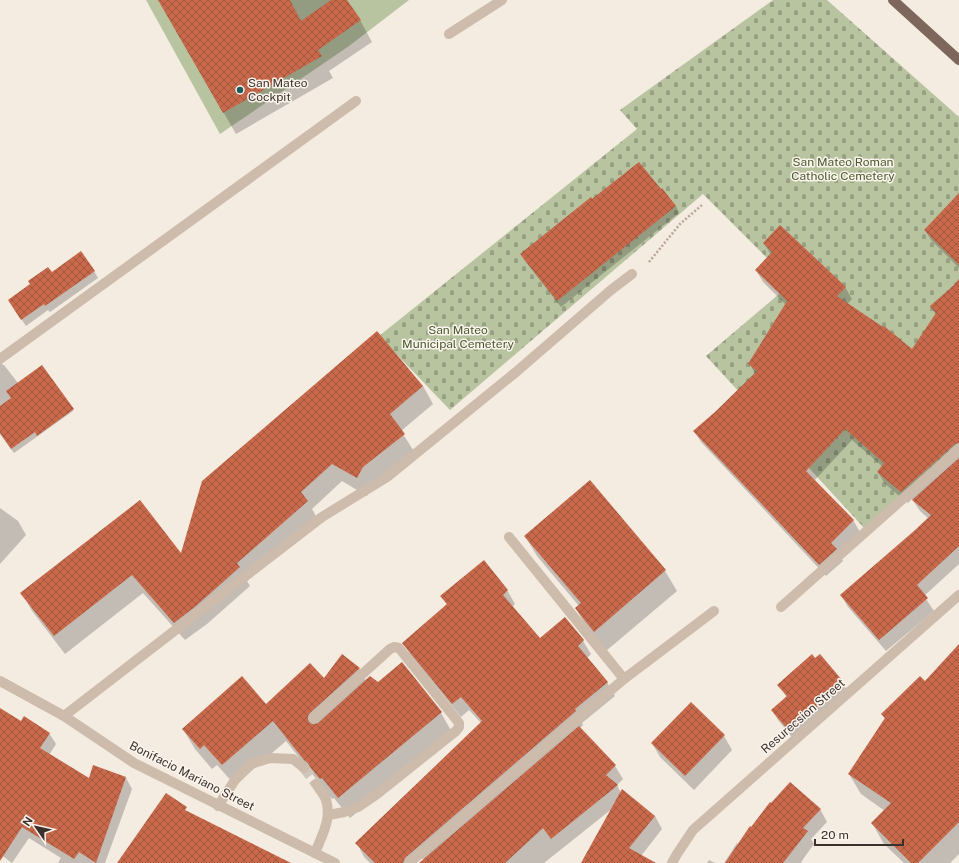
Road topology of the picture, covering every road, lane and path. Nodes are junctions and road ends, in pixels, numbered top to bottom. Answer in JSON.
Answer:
{"nodes":[{"id":1,"x":502,"y":0,"type":"edge"},
{"id":2,"x":893,"y":0,"type":"edge"},
{"id":3,"x":449,"y":34,"type":"dead end"},
{"id":4,"x":959,"y":60,"type":"edge"},
{"id":5,"x":356,"y":101,"type":"dead end"},
{"id":6,"x":702,"y":205,"type":"dead end"},
{"id":7,"x":632,"y":274,"type":"joint"},
{"id":8,"x":0,"y":359,"type":"edge"},
{"id":9,"x":959,"y":449,"type":"edge"},
{"id":10,"x":509,"y":537,"type":"dead end"},
{"id":11,"x":959,"y":595,"type":"edge"},
{"id":12,"x":781,"y":607,"type":"dead end"},
{"id":13,"x":714,"y":611,"type":"dead end"},
{"id":14,"x":624,"y":679,"type":"junction"},
{"id":15,"x":0,"y":681,"type":"edge"},
{"id":16,"x":64,"y":716,"type":"junction"},
{"id":17,"x":314,"y":718,"type":"dead end"},
{"id":18,"x":304,"y":768,"type":"tunnel mouth"},
{"id":19,"x":316,"y":784,"type":"tunnel mouth"},
{"id":20,"x":218,"y":806,"type":"junction"},
{"id":21,"x":329,"y":815,"type":"junction"},
{"id":22,"x":315,"y":853,"type":"junction"},
{"id":23,"x":335,"y":863,"type":"edge"},
{"id":24,"x":409,"y":863,"type":"edge"},
{"id":25,"x":672,"y":863,"type":"edge"}],
"edges":[{"from":1,"to":3,"type":"street"},
{"from":2,"to":4,"type":"main road"},
{"from":5,"to":8,"type":"street"},
{"from":6,"to":7,"type":"path"},
{"from":7,"to":16,"type":"street"},
{"from":9,"to":12,"type":"street"},
{"from":10,"to":14,"type":"street"},
{"from":11,"to":25,"type":"street","name":"Resurecsion Street"},
{"from":13,"to":14,"type":"street"},
{"from":14,"to":24,"type":"street"},
{"from":15,"to":16,"type":"street","name":"Bonifacio Mariano Street"},
{"from":16,"to":20,"type":"street","name":"Bonifacio Mariano Street"},
{"from":17,"to":21,"type":"street"},
{"from":18,"to":20,"type":"street"},
{"from":19,"to":21,"type":"street"},
{"from":20,"to":22,"type":"street","name":"Bonifacio Mariano Street"},
{"from":21,"to":22,"type":"street"},
{"from":22,"to":23,"type":"street","name":"Bonifacio Mariano Street"}]}
